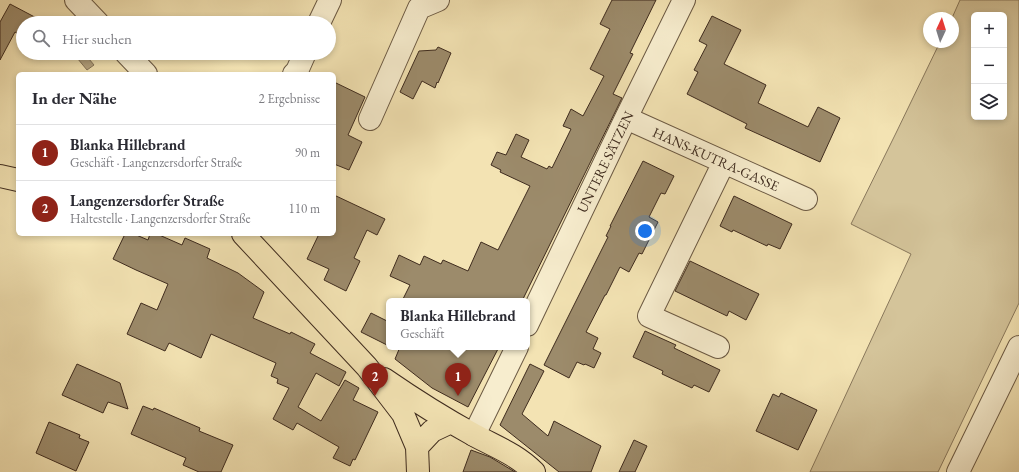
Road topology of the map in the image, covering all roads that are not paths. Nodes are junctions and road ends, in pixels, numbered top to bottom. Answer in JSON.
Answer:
{"nodes":[{"id":1,"x":76,"y":0,"type":"edge"},
{"id":2,"x":330,"y":0,"type":"edge"},
{"id":3,"x":684,"y":0,"type":"edge"},
{"id":4,"x":423,"y":3,"type":"edge"},
{"id":5,"x":91,"y":16,"type":"edge"},
{"id":6,"x":322,"y":16,"type":"edge"},
{"id":7,"x":133,"y":60,"type":"edge"},
{"id":8,"x":302,"y":60,"type":"edge"},
{"id":9,"x":144,"y":72,"type":"edge"},
{"id":10,"x":296,"y":72,"type":"edge"},
{"id":11,"x":626,"y":118,"type":"junction"},
{"id":12,"x":370,"y":119,"type":"dead end"},
{"id":13,"x":724,"y":162,"type":"junction"},
{"id":14,"x":0,"y":176,"type":"edge"},
{"id":15,"x":16,"y":180,"type":"edge"},
{"id":16,"x":806,"y":199,"type":"dead end"},
{"id":17,"x":245,"y":236,"type":"edge"},
{"id":18,"x":530,"y":319,"type":"edge"},
{"id":19,"x":718,"y":347,"type":"dead end"},
{"id":20,"x":1019,"y":347,"type":"edge"},
{"id":21,"x":515,"y":350,"type":"edge"},
{"id":22,"x":367,"y":367,"type":"junction"},
{"id":23,"x":451,"y":422,"type":"junction"},
{"id":24,"x":474,"y":435,"type":"junction"},
{"id":25,"x":417,"y":448,"type":"junction"},
{"id":26,"x":418,"y":472,"type":"edge"},
{"id":27,"x":534,"y":472,"type":"edge"},
{"id":28,"x":958,"y":472,"type":"edge"}],
"edges":[{"from":1,"to":5,"type":"street"},
{"from":2,"to":6,"type":"street"},
{"from":3,"to":11,"type":"street","name":"UNTERE SÄTZEN"},
{"from":4,"to":12,"type":"street"},
{"from":7,"to":9,"type":"street"},
{"from":8,"to":10,"type":"street"},
{"from":11,"to":13,"type":"street","name":"HANS-KUTRA-GASSE"},
{"from":11,"to":18,"type":"street","name":"UNTERE SÄTZEN"},
{"from":13,"to":16,"type":"street","name":"HANS-KUTRA-GASSE"},
{"from":13,"to":19,"type":"street"},
{"from":14,"to":15,"type":"main road"},
{"from":17,"to":22,"type":"main road"},
{"from":20,"to":28,"type":"street"},
{"from":21,"to":24,"type":"street"},
{"from":22,"to":23,"type":"main road"},
{"from":22,"to":25,"type":"main road"},
{"from":23,"to":24,"type":"main road"},
{"from":23,"to":25,"type":"main road"},
{"from":24,"to":27,"type":"main road"},
{"from":25,"to":26,"type":"main road"}]}
